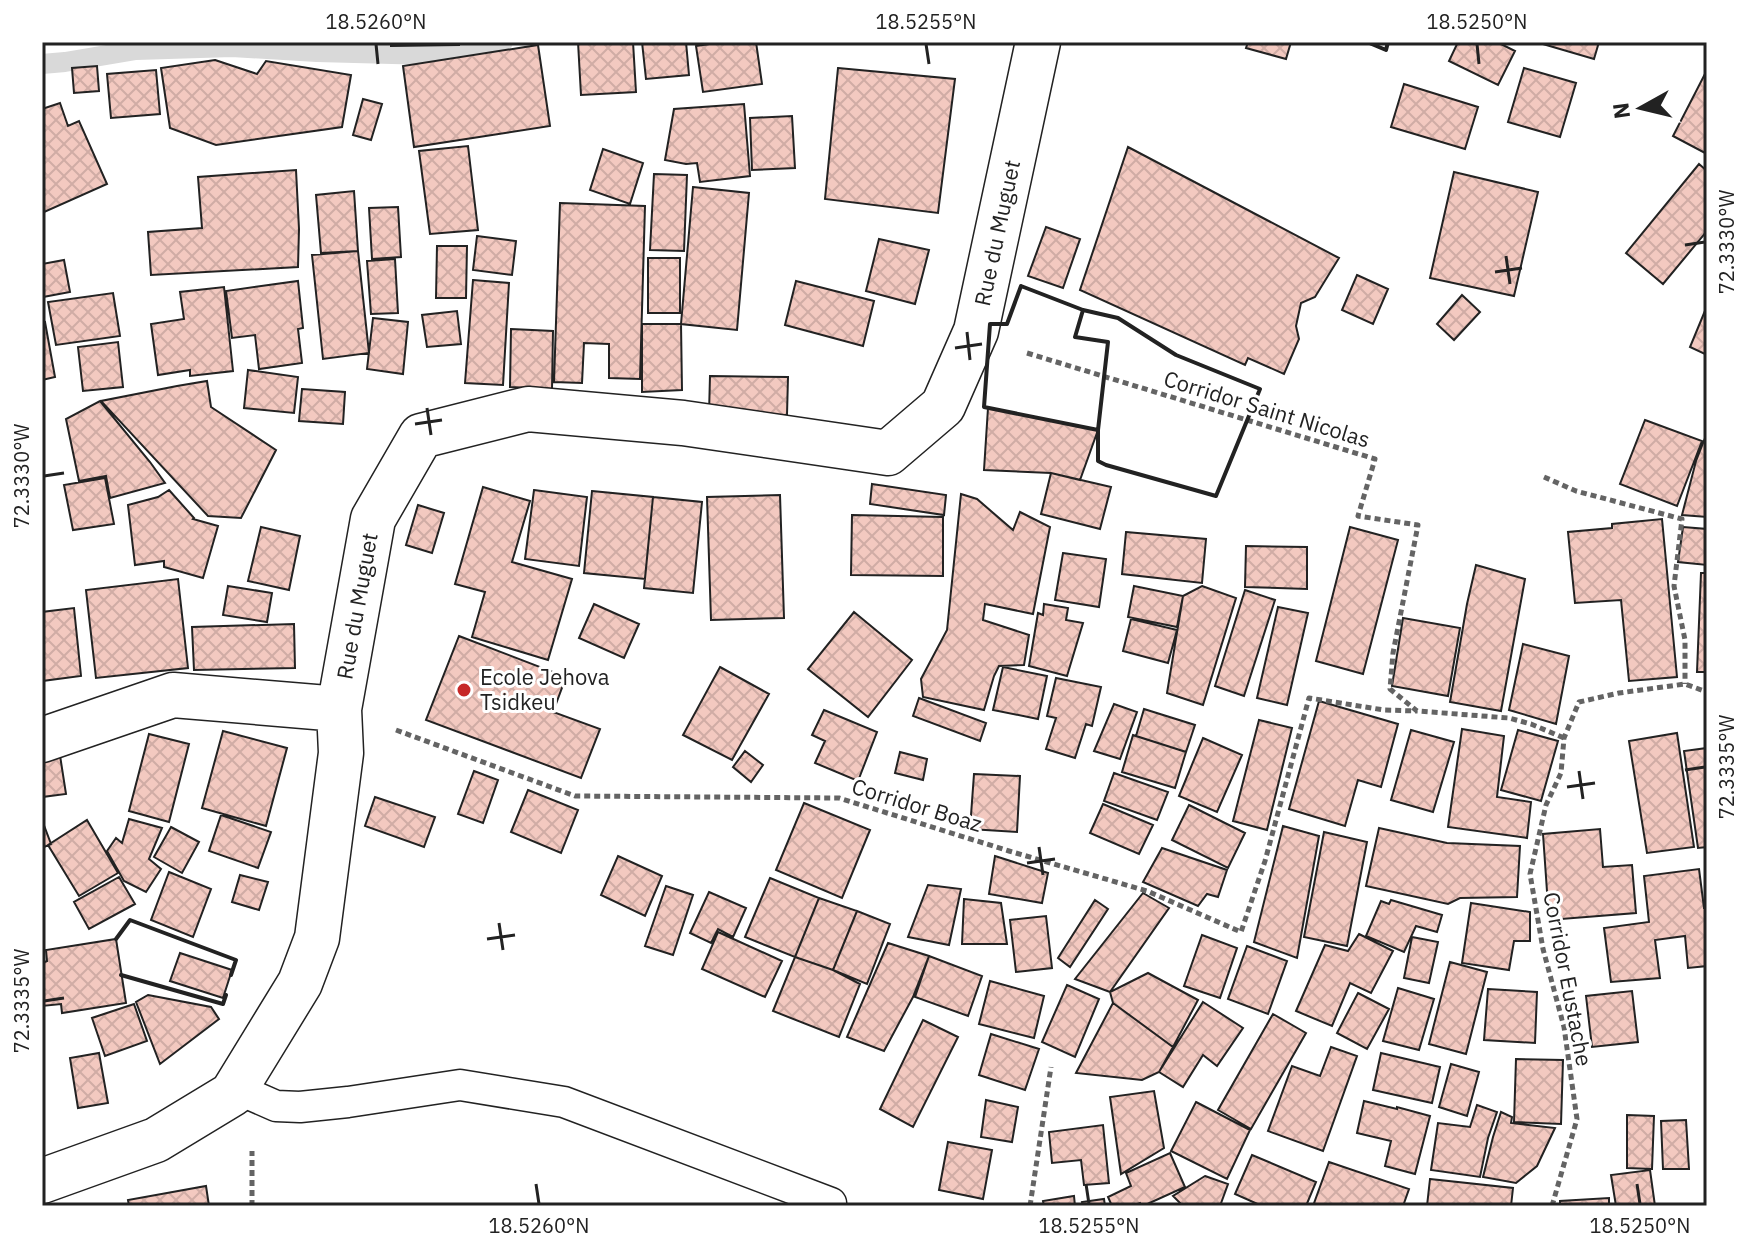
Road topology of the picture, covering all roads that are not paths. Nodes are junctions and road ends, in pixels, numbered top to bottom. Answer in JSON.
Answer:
{"nodes":[{"id":1,"x":1038,"y":42,"type":"edge"},
{"id":2,"x":339,"y":709,"type":"junction"},
{"id":3,"x":42,"y":740,"type":"edge"},
{"id":4,"x":235,"y":1088,"type":"junction"},
{"id":5,"x":42,"y":1181,"type":"edge"},
{"id":6,"x":831,"y":1203,"type":"dead end"}],
"edges":[{"from":1,"to":2,"type":"street","name":"Rue du Muguet"},
{"from":2,"to":3,"type":"street"},
{"from":2,"to":4,"type":"street","name":"Rue du Muguet"},
{"from":4,"to":5,"type":"street","name":"Rue du Muguet"},
{"from":4,"to":6,"type":"lane"}]}
